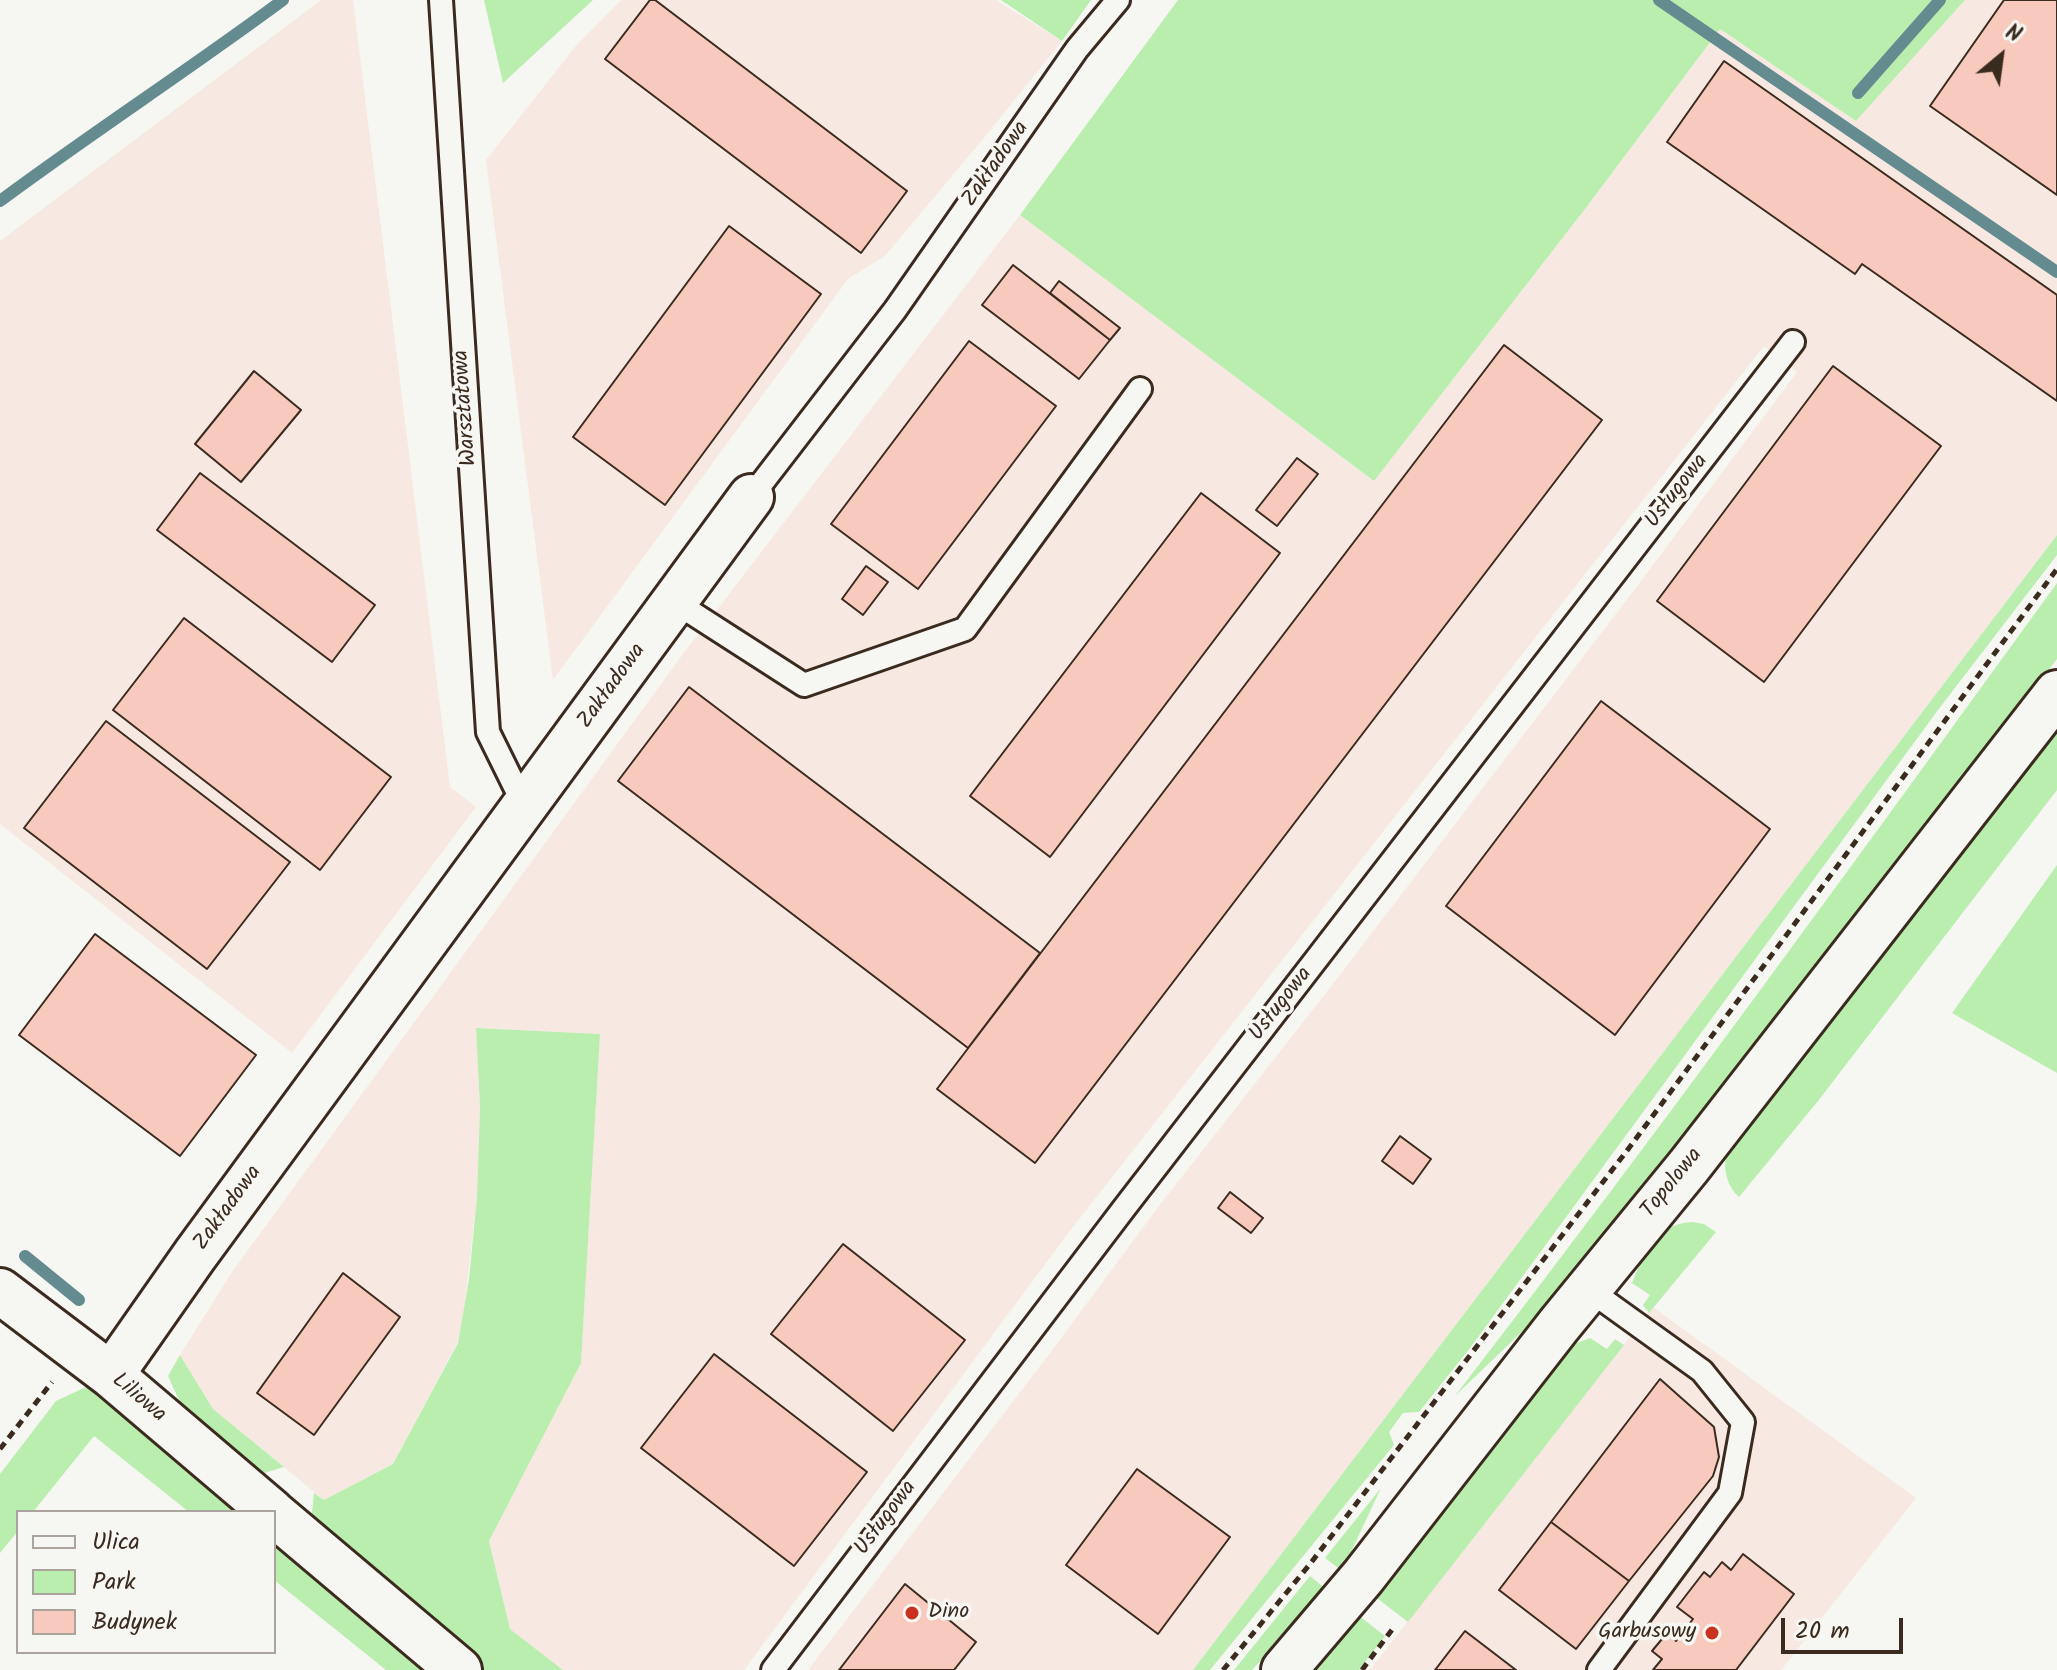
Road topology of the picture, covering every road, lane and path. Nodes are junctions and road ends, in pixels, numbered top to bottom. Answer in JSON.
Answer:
{"nodes":[{"id":1,"x":441,"y":0,"type":"edge"},
{"id":2,"x":1118,"y":0,"type":"edge"},
{"id":3,"x":1793,"y":342,"type":"dead end"},
{"id":4,"x":1140,"y":389,"type":"dead end"},
{"id":5,"x":751,"y":497,"type":"joint"},
{"id":6,"x":2057,"y":569,"type":"edge"},
{"id":7,"x":675,"y":602,"type":"junction"},
{"id":8,"x":2057,"y":693,"type":"edge"},
{"id":9,"x":525,"y":807,"type":"junction"},
{"id":10,"x":1588,"y":1289,"type":"junction"},
{"id":11,"x":0,"y":1291,"type":"edge"},
{"id":12,"x":94,"y":1362,"type":"junction"},
{"id":13,"x":0,"y":1449,"type":"edge"},
{"id":14,"x":269,"y":1510,"type":"edge"},
{"id":15,"x":276,"y":1516,"type":"edge"},
{"id":16,"x":1394,"y":1627,"type":"dead end"},
{"id":17,"x":459,"y":1670,"type":"edge"},
{"id":18,"x":773,"y":1670,"type":"edge"},
{"id":19,"x":1223,"y":1670,"type":"edge"},
{"id":20,"x":1284,"y":1670,"type":"edge"},
{"id":21,"x":1362,"y":1670,"type":"edge"},
{"id":22,"x":1599,"y":1670,"type":"edge"}],
"edges":[{"from":1,"to":9,"type":"lane","name":"Warsztatowa"},
{"from":2,"to":5,"type":"lane","name":"Zakładowa"},
{"from":3,"to":18,"type":"lane","name":"Usługowa"},
{"from":4,"to":7,"type":"lane"},
{"from":5,"to":7,"type":"street","name":"Zakładowa"},
{"from":6,"to":19,"type":"path"},
{"from":7,"to":9,"type":"street","name":"Zakładowa"},
{"from":8,"to":10,"type":"street","name":"Topolowa"},
{"from":9,"to":12,"type":"street","name":"Zakładowa"},
{"from":10,"to":20,"type":"street","name":"Topolowa"},
{"from":10,"to":22,"type":"lane"},
{"from":11,"to":12,"type":"street","name":"Liliowa"},
{"from":12,"to":13,"type":"path"},
{"from":12,"to":14,"type":"street","name":"Liliowa"},
{"from":15,"to":17,"type":"street","name":"Liliowa"},
{"from":16,"to":21,"type":"path"}]}
